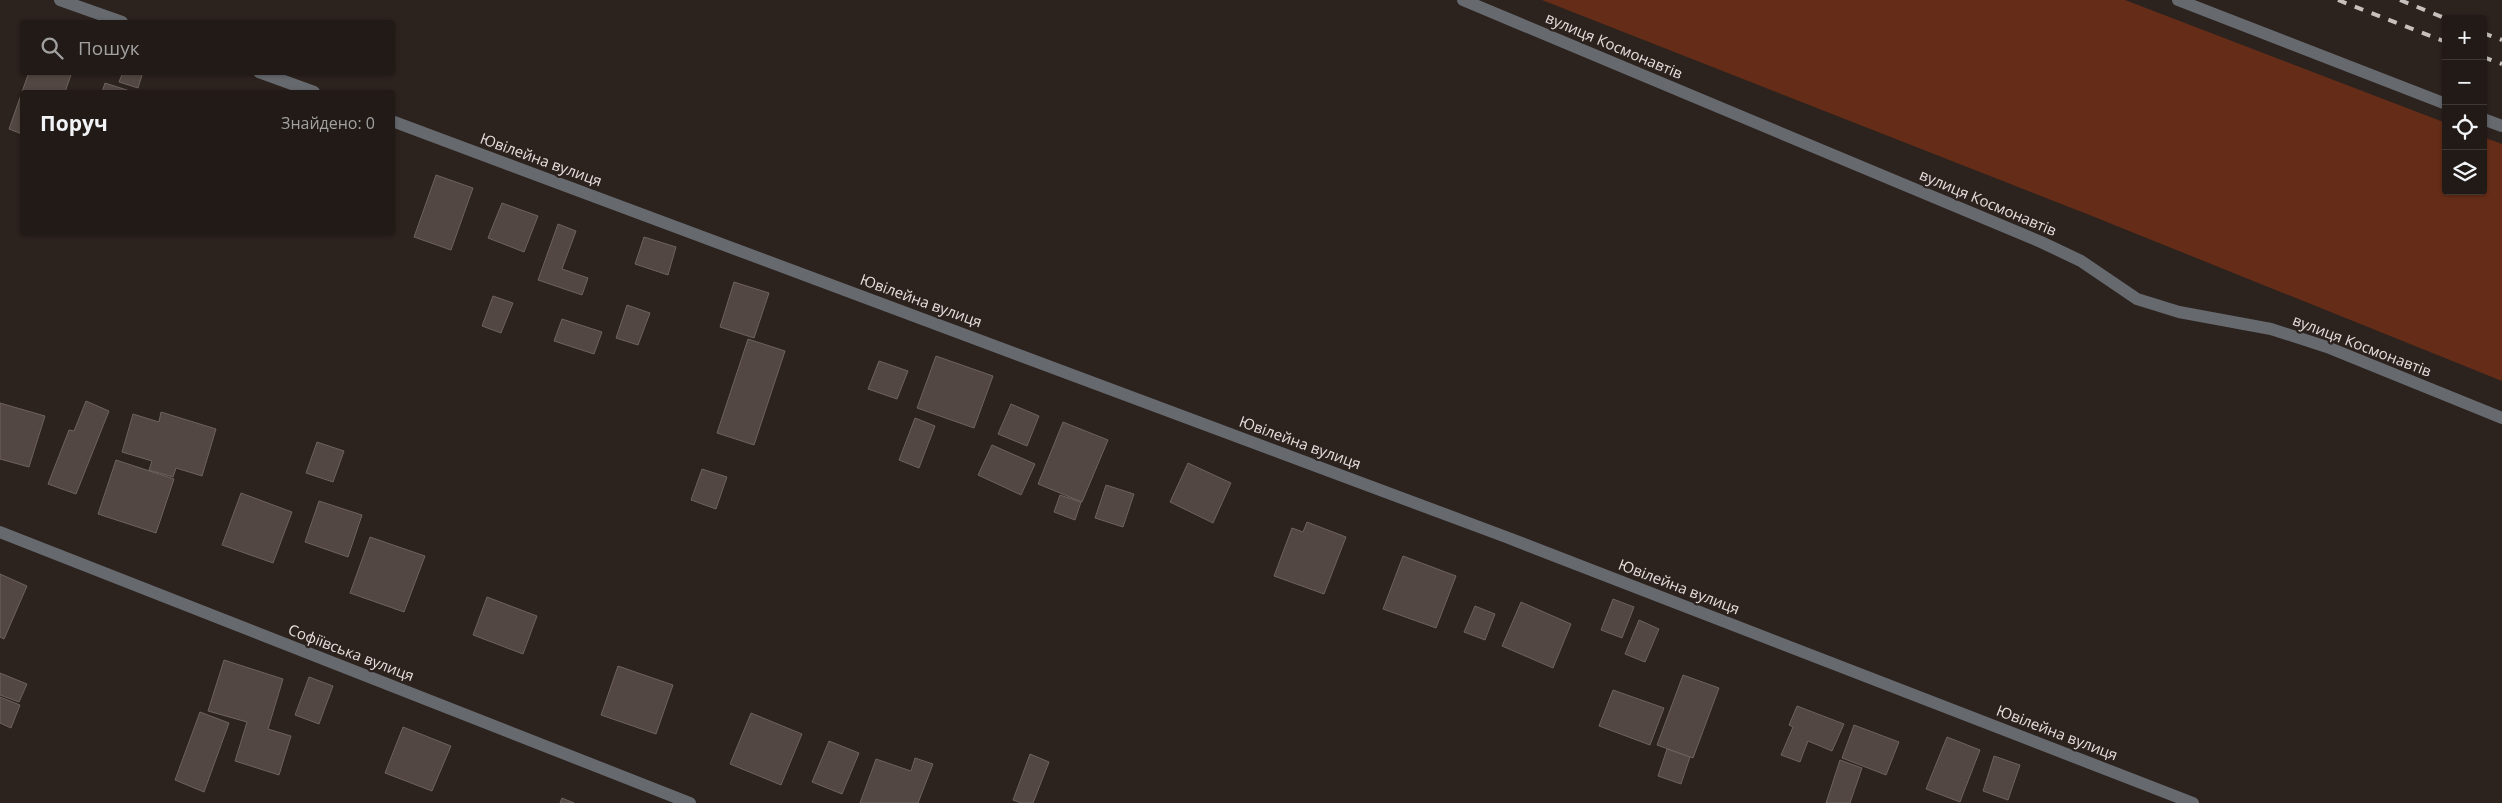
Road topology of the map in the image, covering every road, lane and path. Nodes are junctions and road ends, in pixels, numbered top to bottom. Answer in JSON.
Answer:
{"nodes":[{"id":1,"x":60,"y":0,"type":"edge"},
{"id":2,"x":1463,"y":0,"type":"edge"},
{"id":3,"x":2178,"y":0,"type":"edge"},
{"id":4,"x":116,"y":20,"type":"edge"},
{"id":5,"x":267,"y":75,"type":"edge"},
{"id":6,"x":308,"y":90,"type":"edge"},
{"id":7,"x":2442,"y":102,"type":"edge"},
{"id":8,"x":2487,"y":120,"type":"edge"},
{"id":9,"x":395,"y":123,"type":"edge"},
{"id":10,"x":2502,"y":126,"type":"edge"},
{"id":11,"x":2502,"y":418,"type":"edge"},
{"id":12,"x":0,"y":532,"type":"edge"},
{"id":13,"x":690,"y":803,"type":"edge"},
{"id":14,"x":2193,"y":803,"type":"edge"}],
"edges":[{"from":1,"to":4,"type":"street"},
{"from":2,"to":11,"type":"street","name":"вулиця Космонавтів"},
{"from":3,"to":7,"type":"street"},
{"from":5,"to":6,"type":"street"},
{"from":8,"to":10,"type":"street"},
{"from":9,"to":14,"type":"street","name":"Ювілейна вулиця"},
{"from":12,"to":13,"type":"street","name":"Софіївська вулиця"}]}
